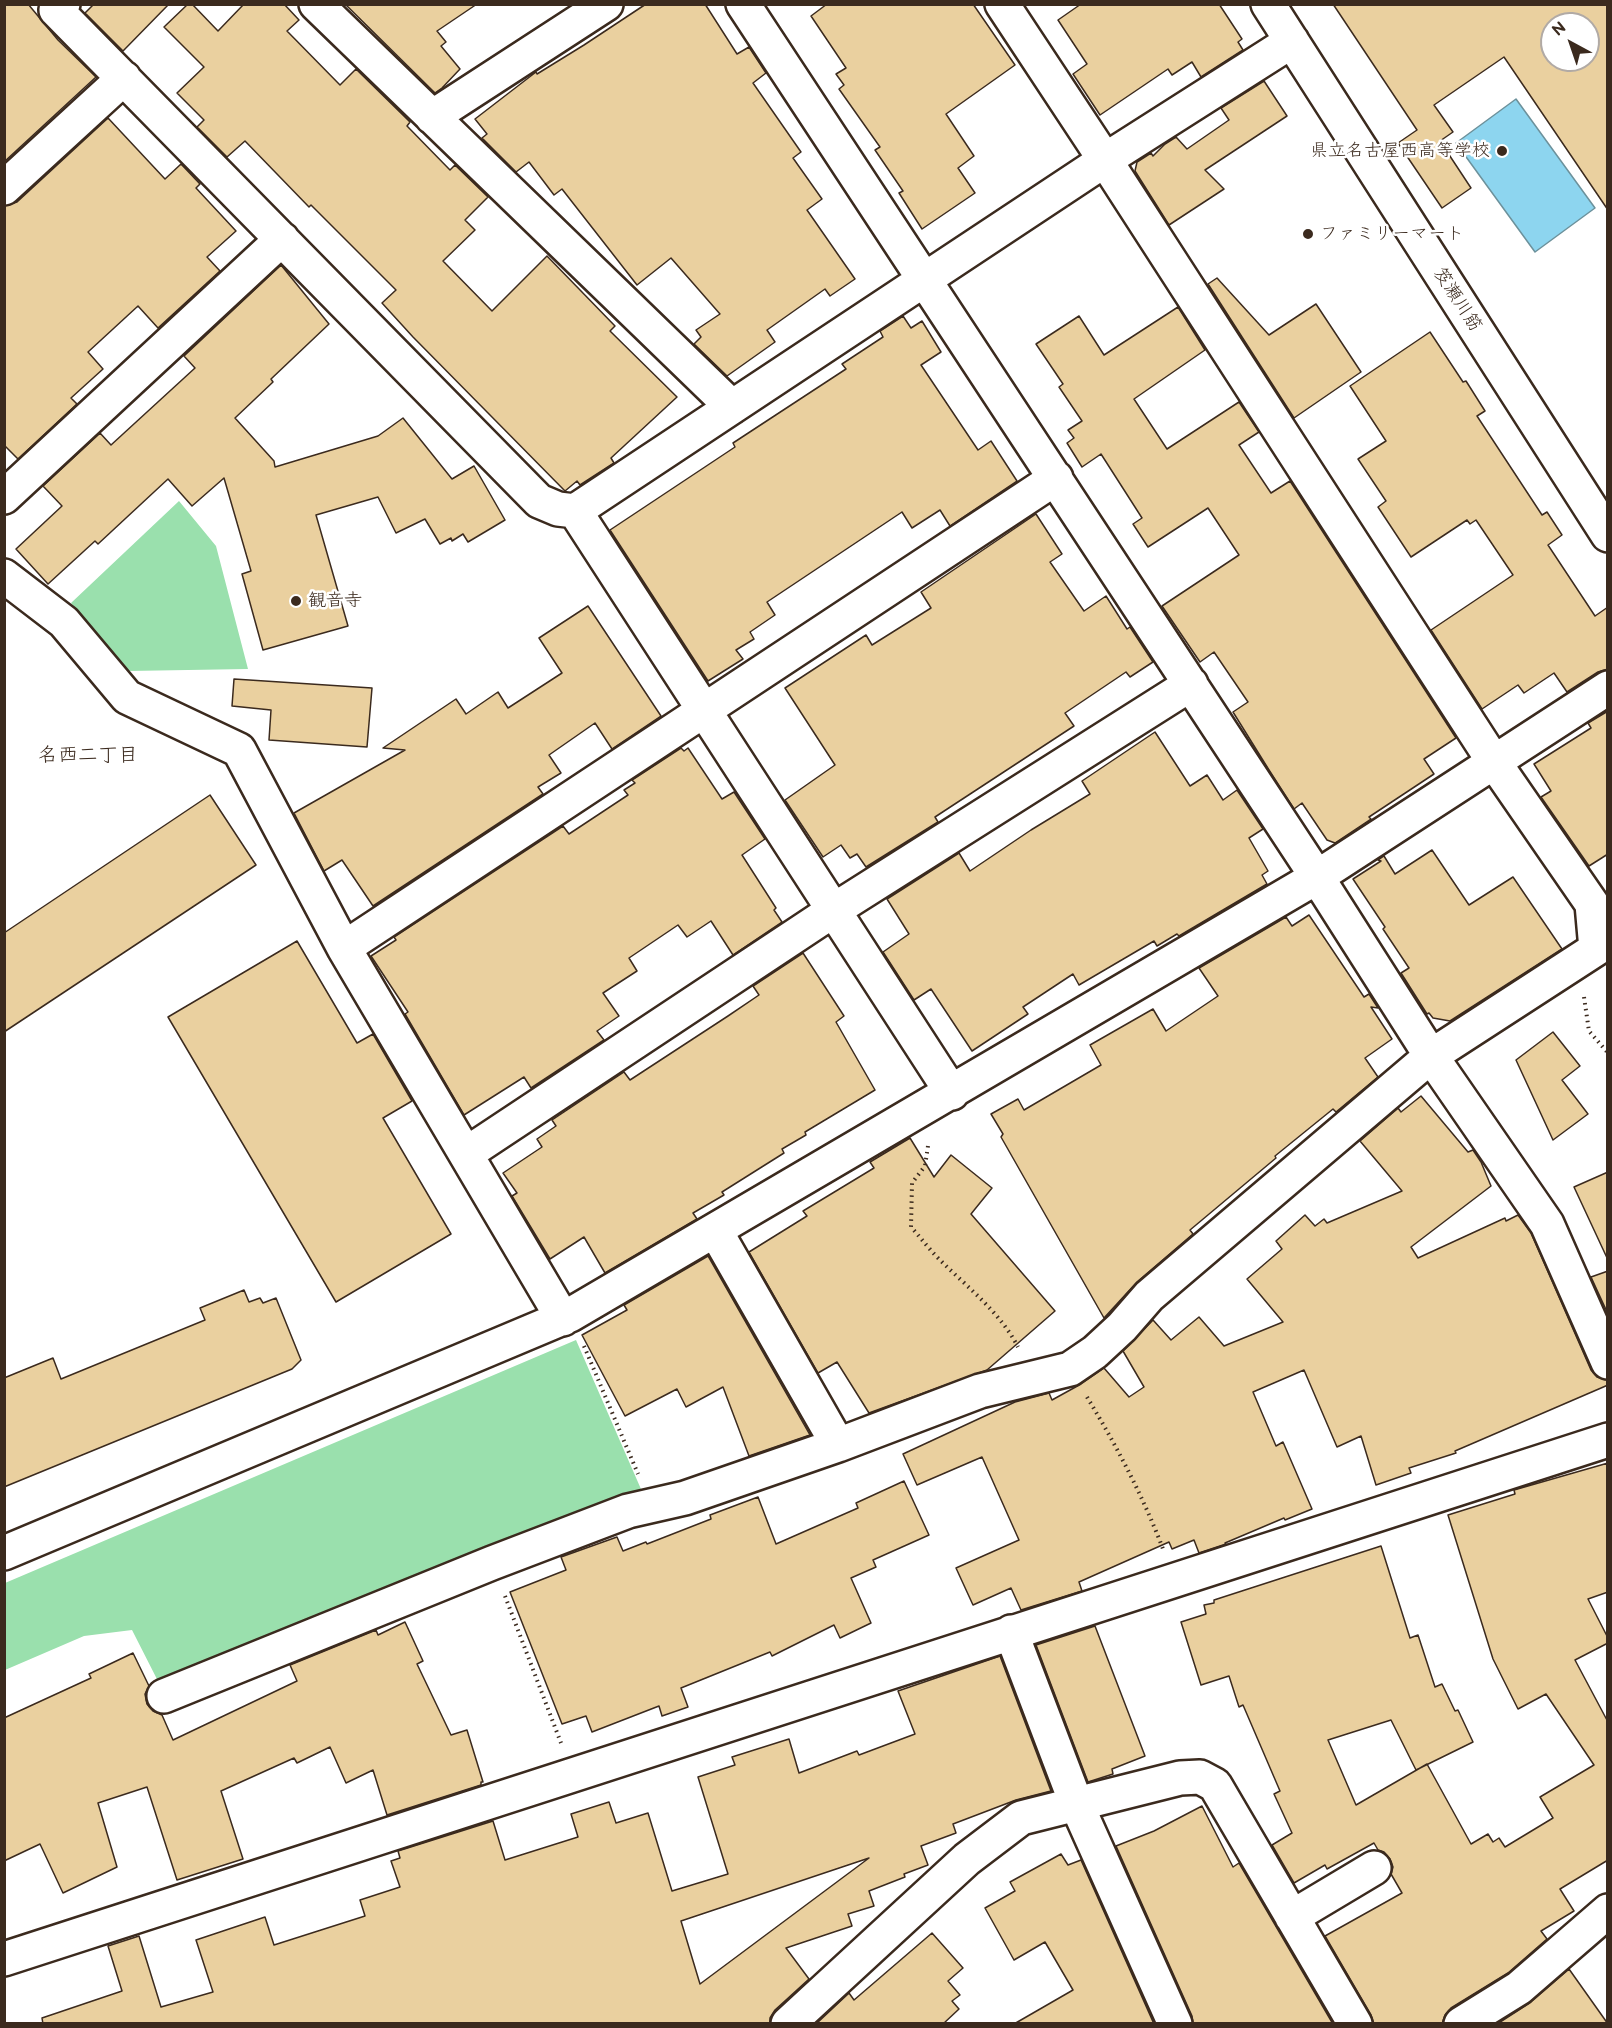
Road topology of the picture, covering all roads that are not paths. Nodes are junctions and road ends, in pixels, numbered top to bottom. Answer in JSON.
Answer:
{"nodes":[{"id":1,"x":63,"y":4,"type":"edge"},
{"id":2,"x":316,"y":4,"type":"edge"},
{"id":3,"x":606,"y":4,"type":"edge"},
{"id":4,"x":743,"y":4,"type":"edge"},
{"id":5,"x":1002,"y":4,"type":"edge"},
{"id":6,"x":1268,"y":4,"type":"edge"},
{"id":7,"x":1292,"y":41,"type":"junction"},
{"id":8,"x":124,"y":78,"type":"junction"},
{"id":9,"x":432,"y":117,"type":"junction"},
{"id":10,"x":1105,"y":160,"type":"junction"},
{"id":11,"x":4,"y":188,"type":"edge"},
{"id":12,"x":282,"y":239,"type":"junction"},
{"id":13,"x":925,"y":279,"type":"junction"},
{"id":14,"x":732,"y":407,"type":"junction"},
{"id":15,"x":1056,"y":478,"type":"junction"},
{"id":16,"x":4,"y":497,"type":"edge"},
{"id":17,"x":574,"y":511,"type":"junction"},
{"id":18,"x":1608,"y":535,"type":"edge"},
{"id":19,"x":4,"y":576,"type":"edge"},
{"id":20,"x":1191,"y":684,"type":"junction"},
{"id":21,"x":1608,"y":688,"type":"edge"},
{"id":22,"x":704,"y":710,"type":"junction"},
{"id":23,"x":1494,"y":762,"type":"junction"},
{"id":24,"x":1317,"y":877,"type":"junction"},
{"id":25,"x":834,"y":910,"type":"junction"},
{"id":26,"x":344,"y":948,"type":"junction"},
{"id":27,"x":1431,"y":1056,"type":"junction"},
{"id":28,"x":939,"y":1100,"type":"junction"},
{"id":29,"x":466,"y":1154,"type":"junction"},
{"id":30,"x":715,"y":1230,"type":"junction"},
{"id":31,"x":567,"y":1317,"type":"junction"},
{"id":32,"x":1608,"y":1362,"type":"edge"},
{"id":33,"x":1608,"y":1440,"type":"edge"},
{"id":34,"x":838,"y":1445,"type":"junction"},
{"id":35,"x":4,"y":1554,"type":"edge"},
{"id":36,"x":1011,"y":1632,"type":"junction"},
{"id":37,"x":164,"y":1696,"type":"dead end"},
{"id":38,"x":1076,"y":1803,"type":"junction"},
{"id":39,"x":1374,"y":1868,"type":"dead end"},
{"id":40,"x":1608,"y":1911,"type":"edge"},
{"id":41,"x":1292,"y":1917,"type":"junction"},
{"id":42,"x":4,"y":1959,"type":"edge"},
{"id":43,"x":788,"y":2024,"type":"edge"},
{"id":44,"x":1175,"y":2024,"type":"edge"},
{"id":45,"x":1356,"y":2024,"type":"edge"},
{"id":46,"x":1461,"y":2024,"type":"edge"}],
"edges":[{"from":1,"to":8,"type":"street"},
{"from":2,"to":9,"type":"street"},
{"from":3,"to":9,"type":"street"},
{"from":4,"to":13,"type":"street"},
{"from":5,"to":10,"type":"street"},
{"from":6,"to":7,"type":"street","name":"笈瀬川筋"},
{"from":7,"to":10,"type":"street"},
{"from":7,"to":18,"type":"street","name":"笈瀬川筋"},
{"from":8,"to":11,"type":"street"},
{"from":8,"to":12,"type":"street"},
{"from":9,"to":14,"type":"street"},
{"from":10,"to":13,"type":"street"},
{"from":10,"to":23,"type":"street"},
{"from":12,"to":16,"type":"street"},
{"from":12,"to":17,"type":"street"},
{"from":13,"to":14,"type":"street"},
{"from":13,"to":15,"type":"street"},
{"from":14,"to":17,"type":"street"},
{"from":15,"to":20,"type":"street"},
{"from":15,"to":22,"type":"street"},
{"from":17,"to":22,"type":"street"},
{"from":19,"to":26,"type":"street"},
{"from":20,"to":24,"type":"street"},
{"from":20,"to":25,"type":"street"},
{"from":21,"to":23,"type":"street"},
{"from":22,"to":25,"type":"street"},
{"from":22,"to":26,"type":"street"},
{"from":23,"to":24,"type":"street"},
{"from":23,"to":27,"type":"street"},
{"from":24,"to":27,"type":"street"},
{"from":24,"to":28,"type":"street"},
{"from":25,"to":28,"type":"street"},
{"from":25,"to":29,"type":"street"},
{"from":26,"to":29,"type":"street"},
{"from":27,"to":32,"type":"street"},
{"from":27,"to":34,"type":"street"},
{"from":28,"to":30,"type":"street"},
{"from":29,"to":31,"type":"street"},
{"from":30,"to":31,"type":"street"},
{"from":30,"to":34,"type":"street"},
{"from":31,"to":35,"type":"street"},
{"from":33,"to":36,"type":"street"},
{"from":34,"to":37,"type":"street"},
{"from":36,"to":38,"type":"street"},
{"from":36,"to":42,"type":"street"},
{"from":38,"to":41,"type":"street"},
{"from":38,"to":43,"type":"street"},
{"from":38,"to":44,"type":"street"},
{"from":39,"to":41,"type":"street"},
{"from":40,"to":46,"type":"street"},
{"from":41,"to":45,"type":"street"}]}
